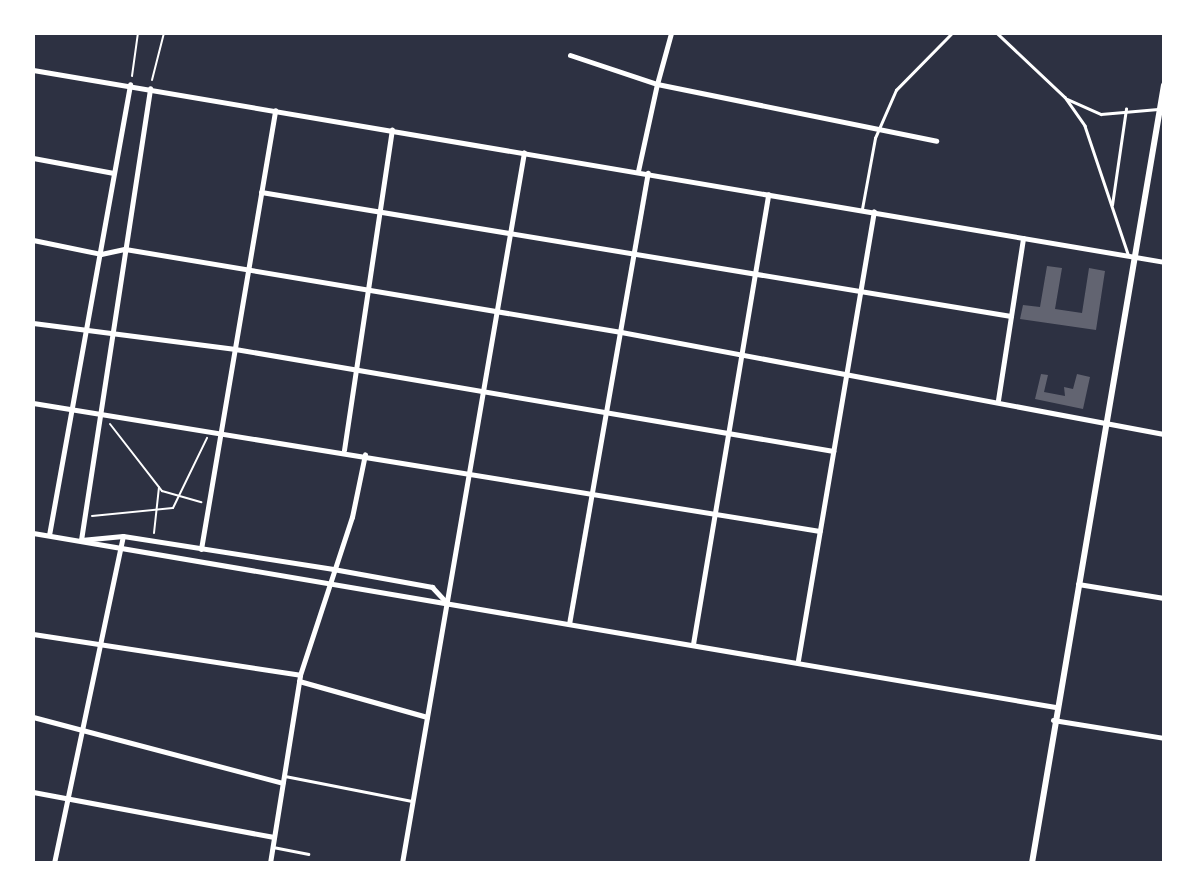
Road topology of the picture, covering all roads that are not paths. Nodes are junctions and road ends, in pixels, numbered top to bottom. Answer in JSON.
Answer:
{"nodes":[{"id":1,"x":671,"y":33,"type":"edge"},
{"id":2,"x":952,"y":33,"type":"edge"},
{"id":3,"x":997,"y":33,"type":"edge"},
{"id":4,"x":569,"y":55,"type":"dead end"},
{"id":5,"x":33,"y":70,"type":"edge"},
{"id":6,"x":131,"y":85,"type":"junction"},
{"id":7,"x":657,"y":85,"type":"junction"},
{"id":8,"x":1164,"y":85,"type":"edge"},
{"id":9,"x":150,"y":88,"type":"junction"},
{"id":10,"x":1065,"y":97,"type":"junction"},
{"id":11,"x":1126,"y":109,"type":"junction"},
{"id":12,"x":275,"y":110,"type":"junction"},
{"id":13,"x":1162,"y":110,"type":"edge"},
{"id":14,"x":878,"y":129,"type":"junction"},
{"id":15,"x":392,"y":130,"type":"junction"},
{"id":16,"x":936,"y":141,"type":"dead end"},
{"id":17,"x":524,"y":152,"type":"junction"},
{"id":18,"x":33,"y":158,"type":"edge"},
{"id":19,"x":638,"y":172,"type":"junction"},
{"id":20,"x":114,"y":173,"type":"junction"},
{"id":21,"x":648,"y":173,"type":"junction"},
{"id":22,"x":261,"y":192,"type":"junction"},
{"id":23,"x":768,"y":194,"type":"junction"},
{"id":24,"x":1111,"y":208,"type":"junction"},
{"id":25,"x":862,"y":209,"type":"junction"},
{"id":26,"x":874,"y":211,"type":"junction"},
{"id":27,"x":379,"y":213,"type":"junction"},
{"id":28,"x":509,"y":233,"type":"junction"},
{"id":29,"x":1023,"y":238,"type":"junction"},
{"id":30,"x":33,"y":240,"type":"edge"},
{"id":31,"x":125,"y":249,"type":"junction"},
{"id":32,"x":101,"y":254,"type":"junction"},
{"id":33,"x":1128,"y":254,"type":"junction"},
{"id":34,"x":636,"y":255,"type":"junction"},
{"id":35,"x":1138,"y":257,"type":"junction"},
{"id":36,"x":1164,"y":262,"type":"edge"},
{"id":37,"x":248,"y":272,"type":"junction"},
{"id":38,"x":758,"y":275,"type":"junction"},
{"id":39,"x":368,"y":292,"type":"junction"},
{"id":40,"x":860,"y":292,"type":"junction"},
{"id":41,"x":494,"y":312,"type":"junction"},
{"id":42,"x":1011,"y":316,"type":"junction"},
{"id":43,"x":33,"y":323,"type":"edge"},
{"id":44,"x":114,"y":330,"type":"junction"},
{"id":45,"x":89,"y":331,"type":"junction"},
{"id":46,"x":621,"y":332,"type":"junction"},
{"id":47,"x":235,"y":349,"type":"junction"},
{"id":48,"x":743,"y":356,"type":"junction"},
{"id":49,"x":356,"y":370,"type":"junction"},
{"id":50,"x":847,"y":371,"type":"junction"},
{"id":51,"x":480,"y":391,"type":"junction"},
{"id":52,"x":998,"y":400,"type":"junction"},
{"id":53,"x":33,"y":403,"type":"edge"},
{"id":54,"x":102,"y":409,"type":"junction"},
{"id":55,"x":74,"y":410,"type":"junction"},
{"id":56,"x":607,"y":414,"type":"junction"},
{"id":57,"x":1106,"y":424,"type":"junction"},
{"id":58,"x":221,"y":429,"type":"junction"},
{"id":59,"x":731,"y":434,"type":"junction"},
{"id":60,"x":1164,"y":434,"type":"edge"},
{"id":61,"x":344,"y":450,"type":"junction"},
{"id":62,"x":833,"y":451,"type":"junction"},
{"id":63,"x":365,"y":454,"type":"junction"},
{"id":64,"x":467,"y":472,"type":"junction"},
{"id":65,"x":593,"y":493,"type":"junction"},
{"id":66,"x":716,"y":512,"type":"junction"},
{"id":67,"x":820,"y":531,"type":"junction"},
{"id":68,"x":33,"y":533,"type":"edge"},
{"id":69,"x":49,"y":535,"type":"junction"},
{"id":70,"x":123,"y":536,"type":"junction"},
{"id":71,"x":81,"y":540,"type":"junction"},
{"id":72,"x":118,"y":549,"type":"junction"},
{"id":73,"x":201,"y":549,"type":"junction"},
{"id":74,"x":333,"y":569,"type":"junction"},
{"id":75,"x":1078,"y":584,"type":"junction"},
{"id":76,"x":329,"y":585,"type":"junction"},
{"id":77,"x":1164,"y":598,"type":"edge"},
{"id":78,"x":447,"y":603,"type":"junction"},
{"id":79,"x":569,"y":624,"type":"junction"},
{"id":80,"x":33,"y":634,"type":"edge"},
{"id":81,"x":693,"y":644,"type":"junction"},
{"id":82,"x":99,"y":647,"type":"junction"},
{"id":83,"x":798,"y":660,"type":"junction"},
{"id":84,"x":300,"y":678,"type":"junction"},
{"id":85,"x":1055,"y":707,"type":"junction"},
{"id":86,"x":33,"y":717,"type":"edge"},
{"id":87,"x":427,"y":717,"type":"junction"},
{"id":88,"x":1053,"y":720,"type":"junction"},
{"id":89,"x":82,"y":728,"type":"junction"},
{"id":90,"x":1164,"y":738,"type":"edge"},
{"id":91,"x":284,"y":776,"type":"junction"},
{"id":92,"x":282,"y":783,"type":"junction"},
{"id":93,"x":33,"y":792,"type":"edge"},
{"id":94,"x":67,"y":801,"type":"junction"},
{"id":95,"x":412,"y":801,"type":"junction"},
{"id":96,"x":274,"y":836,"type":"junction"},
{"id":97,"x":273,"y":847,"type":"junction"},
{"id":98,"x":308,"y":854,"type":"dead end"},
{"id":99,"x":54,"y":863,"type":"edge"},
{"id":100,"x":270,"y":863,"type":"edge"},
{"id":101,"x":401,"y":863,"type":"edge"},
{"id":102,"x":1032,"y":863,"type":"edge"}],
"edges":[{"from":1,"to":7,"type":"street"},
{"from":2,"to":14,"type":"lane"},
{"from":3,"to":10,"type":"lane"},
{"from":4,"to":7,"type":"street"},
{"from":5,"to":6,"type":"street"},
{"from":6,"to":9,"type":"street"},
{"from":6,"to":20,"type":"street"},
{"from":7,"to":14,"type":"street"},
{"from":7,"to":19,"type":"street"},
{"from":8,"to":13,"type":"street"},
{"from":9,"to":12,"type":"street"},
{"from":9,"to":31,"type":"street"},
{"from":10,"to":11,"type":"lane"},
{"from":10,"to":24,"type":"lane"},
{"from":11,"to":13,"type":"lane"},
{"from":11,"to":24,"type":"lane"},
{"from":12,"to":15,"type":"street"},
{"from":12,"to":22,"type":"street"},
{"from":13,"to":35,"type":"street"},
{"from":14,"to":16,"type":"street"},
{"from":14,"to":25,"type":"lane"},
{"from":15,"to":17,"type":"street"},
{"from":15,"to":27,"type":"street"},
{"from":17,"to":19,"type":"street"},
{"from":17,"to":28,"type":"street"},
{"from":18,"to":20,"type":"street"},
{"from":19,"to":21,"type":"street"},
{"from":20,"to":32,"type":"street"},
{"from":21,"to":23,"type":"street"},
{"from":21,"to":34,"type":"street"},
{"from":22,"to":27,"type":"street"},
{"from":22,"to":37,"type":"street"},
{"from":23,"to":25,"type":"street"},
{"from":23,"to":38,"type":"street"},
{"from":24,"to":33,"type":"lane"},
{"from":25,"to":26,"type":"street"},
{"from":26,"to":29,"type":"street"},
{"from":26,"to":40,"type":"street"},
{"from":27,"to":28,"type":"street"},
{"from":27,"to":39,"type":"street"},
{"from":28,"to":34,"type":"street"},
{"from":28,"to":41,"type":"street"},
{"from":29,"to":33,"type":"street"},
{"from":29,"to":42,"type":"street"},
{"from":30,"to":32,"type":"street"},
{"from":31,"to":32,"type":"street"},
{"from":31,"to":37,"type":"street"},
{"from":31,"to":44,"type":"street"},
{"from":32,"to":45,"type":"street"},
{"from":33,"to":35,"type":"street"},
{"from":34,"to":38,"type":"street"},
{"from":34,"to":46,"type":"street"},
{"from":35,"to":36,"type":"street"},
{"from":35,"to":57,"type":"street"},
{"from":37,"to":39,"type":"street"},
{"from":37,"to":47,"type":"street"},
{"from":38,"to":40,"type":"street"},
{"from":38,"to":48,"type":"street"},
{"from":39,"to":41,"type":"street"},
{"from":39,"to":49,"type":"street"},
{"from":40,"to":42,"type":"street"},
{"from":40,"to":50,"type":"street"},
{"from":41,"to":46,"type":"street"},
{"from":41,"to":51,"type":"street"},
{"from":42,"to":52,"type":"street"},
{"from":43,"to":45,"type":"street"},
{"from":44,"to":45,"type":"street"},
{"from":44,"to":47,"type":"street"},
{"from":44,"to":54,"type":"street"},
{"from":45,"to":55,"type":"street"},
{"from":46,"to":48,"type":"street"},
{"from":46,"to":56,"type":"street"},
{"from":47,"to":49,"type":"street"},
{"from":47,"to":58,"type":"street"},
{"from":48,"to":50,"type":"street"},
{"from":48,"to":59,"type":"street"},
{"from":49,"to":51,"type":"street"},
{"from":49,"to":61,"type":"street"},
{"from":50,"to":52,"type":"street"},
{"from":50,"to":62,"type":"street"},
{"from":51,"to":56,"type":"street"},
{"from":51,"to":64,"type":"street"},
{"from":52,"to":57,"type":"street"},
{"from":53,"to":55,"type":"street"},
{"from":54,"to":55,"type":"street"},
{"from":54,"to":58,"type":"street"},
{"from":54,"to":71,"type":"street"},
{"from":55,"to":69,"type":"street"},
{"from":56,"to":59,"type":"street"},
{"from":56,"to":65,"type":"street"},
{"from":57,"to":60,"type":"street"},
{"from":57,"to":75,"type":"street"},
{"from":58,"to":61,"type":"street"},
{"from":58,"to":73,"type":"street"},
{"from":59,"to":62,"type":"street"},
{"from":59,"to":66,"type":"street"},
{"from":61,"to":63,"type":"street"},
{"from":62,"to":67,"type":"street"},
{"from":63,"to":64,"type":"street"},
{"from":63,"to":74,"type":"street"},
{"from":64,"to":65,"type":"street"},
{"from":64,"to":78,"type":"street"},
{"from":65,"to":66,"type":"street"},
{"from":65,"to":79,"type":"street"},
{"from":66,"to":67,"type":"street"},
{"from":66,"to":81,"type":"street"},
{"from":67,"to":83,"type":"street"},
{"from":68,"to":69,"type":"street"},
{"from":69,"to":71,"type":"street"},
{"from":70,"to":71,"type":"street"},
{"from":70,"to":72,"type":"street"},
{"from":70,"to":73,"type":"street"},
{"from":71,"to":72,"type":"street"},
{"from":72,"to":76,"type":"street"},
{"from":72,"to":82,"type":"street"},
{"from":73,"to":74,"type":"street"},
{"from":74,"to":76,"type":"street"},
{"from":74,"to":78,"type":"street"},
{"from":75,"to":77,"type":"street"},
{"from":75,"to":85,"type":"street"},
{"from":76,"to":78,"type":"street"},
{"from":76,"to":84,"type":"street"},
{"from":78,"to":79,"type":"street"},
{"from":78,"to":87,"type":"street"},
{"from":79,"to":81,"type":"street"},
{"from":80,"to":82,"type":"street"},
{"from":81,"to":83,"type":"street"},
{"from":82,"to":84,"type":"street"},
{"from":82,"to":89,"type":"street"},
{"from":83,"to":85,"type":"street"},
{"from":84,"to":87,"type":"street"},
{"from":84,"to":91,"type":"street"},
{"from":85,"to":88,"type":"street"},
{"from":86,"to":89,"type":"street"},
{"from":87,"to":95,"type":"street"},
{"from":88,"to":90,"type":"street"},
{"from":88,"to":102,"type":"street"},
{"from":89,"to":92,"type":"street"},
{"from":89,"to":94,"type":"street"},
{"from":91,"to":92,"type":"street"},
{"from":91,"to":95,"type":"lane"},
{"from":92,"to":96,"type":"street"},
{"from":93,"to":94,"type":"street"},
{"from":94,"to":96,"type":"street"},
{"from":94,"to":99,"type":"street"},
{"from":95,"to":101,"type":"street"},
{"from":96,"to":97,"type":"street"},
{"from":97,"to":98,"type":"lane"},
{"from":97,"to":100,"type":"street"}]}
